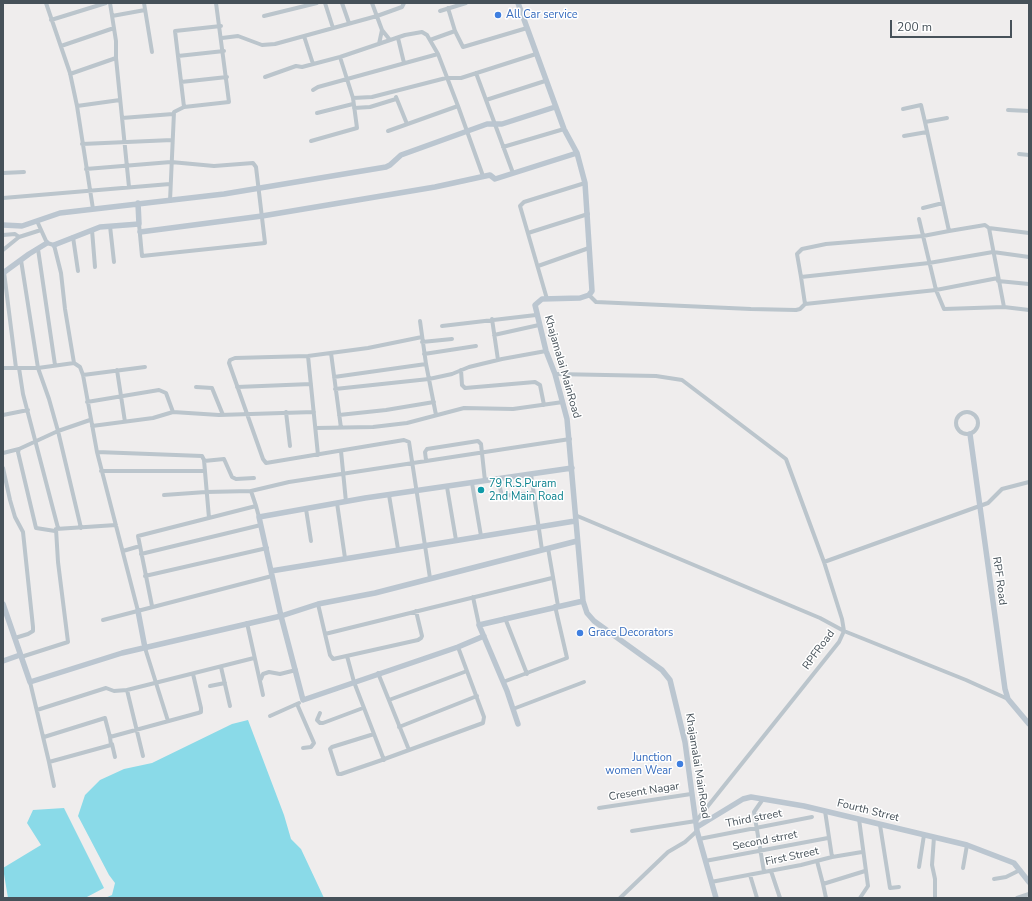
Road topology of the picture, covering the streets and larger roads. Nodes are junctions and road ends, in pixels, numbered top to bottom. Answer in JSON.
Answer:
{"nodes":[{"id":1,"x":46,"y":3,"type":"edge"},
{"id":2,"x":106,"y":3,"type":"edge"},
{"id":3,"x":110,"y":3,"type":"edge"},
{"id":4,"x":144,"y":3,"type":"edge"},
{"id":5,"x":216,"y":3,"type":"edge"},
{"id":6,"x":317,"y":3,"type":"edge"},
{"id":7,"x":325,"y":3,"type":"edge"},
{"id":8,"x":342,"y":3,"type":"edge"},
{"id":9,"x":372,"y":3,"type":"edge"},
{"id":10,"x":404,"y":3,"type":"edge"},
{"id":11,"x":466,"y":3,"type":"edge"},
{"id":12,"x":518,"y":3,"type":"edge"},
{"id":13,"x":448,"y":8,"type":"junction"},
{"id":14,"x":145,"y":10,"type":"junction"},
{"id":15,"x":440,"y":11,"type":"dead end"},
{"id":16,"x":112,"y":16,"type":"junction"},
{"id":17,"x":264,"y":16,"type":"dead end"},
{"id":18,"x":377,"y":16,"type":"junction"},
{"id":19,"x":51,"y":20,"type":"junction"},
{"id":20,"x":349,"y":23,"type":"junction"},
{"id":21,"x":221,"y":26,"type":"junction"},
{"id":22,"x":114,"y":28,"type":"junction"},
{"id":23,"x":333,"y":28,"type":"junction"},
{"id":24,"x":527,"y":28,"type":"junction"},
{"id":25,"x":382,"y":30,"type":"junction"},
{"id":26,"x":455,"y":31,"type":"junction"},
{"id":27,"x":304,"y":36,"type":"junction"},
{"id":28,"x":222,"y":38,"type":"junction"},
{"id":29,"x":398,"y":38,"type":"junction"},
{"id":30,"x":390,"y":40,"type":"junction"},
{"id":31,"x":430,"y":40,"type":"junction"},
{"id":32,"x":379,"y":44,"type":"junction"},
{"id":33,"x":61,"y":46,"type":"junction"},
{"id":34,"x":152,"y":52,"type":"dead end"},
{"id":35,"x":224,"y":52,"type":"junction"},
{"id":36,"x":438,"y":54,"type":"junction"},
{"id":37,"x":536,"y":54,"type":"junction"},
{"id":38,"x":178,"y":56,"type":"junction"},
{"id":39,"x":340,"y":57,"type":"junction"},
{"id":40,"x":116,"y":58,"type":"junction"},
{"id":41,"x":404,"y":63,"type":"junction"},
{"id":42,"x":313,"y":64,"type":"junction"},
{"id":43,"x":476,"y":73,"type":"junction"},
{"id":44,"x":70,"y":74,"type":"junction"},
{"id":45,"x":227,"y":77,"type":"junction"},
{"id":46,"x":266,"y":77,"type":"dead end"},
{"id":47,"x":446,"y":78,"type":"junction"},
{"id":48,"x":346,"y":80,"type":"junction"},
{"id":49,"x":545,"y":81,"type":"junction"},
{"id":50,"x":181,"y":82,"type":"junction"},
{"id":51,"x":313,"y":90,"type":"dead end"},
{"id":52,"x":394,"y":92,"type":"junction"},
{"id":53,"x":353,"y":98,"type":"junction"},
{"id":54,"x":396,"y":99,"type":"junction"},
{"id":55,"x":120,"y":100,"type":"junction"},
{"id":56,"x":486,"y":100,"type":"junction"},
{"id":57,"x":77,"y":106,"type":"junction"},
{"id":58,"x":354,"y":106,"type":"junction"},
{"id":59,"x":458,"y":106,"type":"junction"},
{"id":60,"x":184,"y":107,"type":"junction"},
{"id":61,"x":555,"y":107,"type":"junction"},
{"id":62,"x":902,"y":109,"type":"dead end"},
{"id":63,"x":1008,"y":110,"type":"dead end"},
{"id":64,"x":1029,"y":111,"type":"edge"},
{"id":65,"x":173,"y":114,"type":"junction"},
{"id":66,"x":317,"y":114,"type":"dead end"},
{"id":67,"x":122,"y":118,"type":"junction"},
{"id":68,"x":947,"y":118,"type":"dead end"},
{"id":69,"x":924,"y":122,"type":"junction"},
{"id":70,"x":407,"y":124,"type":"junction"},
{"id":71,"x":494,"y":124,"type":"junction"},
{"id":72,"x":564,"y":129,"type":"junction"},
{"id":73,"x":388,"y":131,"type":"dead end"},
{"id":74,"x":467,"y":132,"type":"junction"},
{"id":75,"x":927,"y":132,"type":"junction"},
{"id":76,"x":904,"y":136,"type":"dead end"},
{"id":77,"x":172,"y":140,"type":"junction"},
{"id":78,"x":311,"y":141,"type":"dead end"},
{"id":79,"x":125,"y":142,"type":"junction"},
{"id":80,"x":82,"y":144,"type":"junction"},
{"id":81,"x":503,"y":146,"type":"junction"},
{"id":82,"x":577,"y":153,"type":"junction"},
{"id":83,"x":1019,"y":154,"type":"dead end"},
{"id":84,"x":1029,"y":155,"type":"edge"},
{"id":85,"x":171,"y":162,"type":"junction"},
{"id":86,"x":128,"y":165,"type":"junction"},
{"id":87,"x":86,"y":169,"type":"junction"},
{"id":88,"x":24,"y":172,"type":"dead end"},
{"id":89,"x":3,"y":173,"type":"edge"},
{"id":90,"x":513,"y":173,"type":"junction"},
{"id":91,"x":483,"y":176,"type":"junction"},
{"id":92,"x":585,"y":182,"type":"junction"},
{"id":93,"x":170,"y":184,"type":"junction"},
{"id":94,"x":129,"y":187,"type":"junction"},
{"id":95,"x":260,"y":188,"type":"junction"},
{"id":96,"x":90,"y":191,"type":"junction"},
{"id":97,"x":3,"y":198,"type":"edge"},
{"id":98,"x":170,"y":201,"type":"junction"},
{"id":99,"x":138,"y":203,"type":"junction"},
{"id":100,"x":943,"y":203,"type":"junction"},
{"id":101,"x":923,"y":208,"type":"dead end"},
{"id":102,"x":93,"y":209,"type":"junction"},
{"id":103,"x":588,"y":214,"type":"junction"},
{"id":104,"x":262,"y":216,"type":"junction"},
{"id":105,"x":919,"y":219,"type":"dead end"},
{"id":106,"x":37,"y":221,"type":"junction"},
{"id":107,"x":139,"y":224,"type":"junction"},
{"id":108,"x":3,"y":225,"type":"edge"},
{"id":109,"x":110,"y":226,"type":"junction"},
{"id":110,"x":989,"y":228,"type":"junction"},
{"id":111,"x":41,"y":230,"type":"junction"},
{"id":112,"x":92,"y":230,"type":"junction"},
{"id":113,"x":140,"y":232,"type":"junction"},
{"id":114,"x":949,"y":232,"type":"junction"},
{"id":115,"x":528,"y":233,"type":"junction"},
{"id":116,"x":1029,"y":233,"type":"edge"},
{"id":117,"x":3,"y":235,"type":"edge"},
{"id":118,"x":923,"y":236,"type":"junction"},
{"id":119,"x":19,"y":237,"type":"junction"},
{"id":120,"x":73,"y":237,"type":"junction"},
{"id":121,"x":48,"y":243,"type":"junction"},
{"id":122,"x":54,"y":245,"type":"junction"},
{"id":123,"x":589,"y":248,"type":"junction"},
{"id":124,"x":38,"y":249,"type":"junction"},
{"id":125,"x":3,"y":250,"type":"edge"},
{"id":126,"x":993,"y":252,"type":"junction"},
{"id":127,"x":1029,"y":257,"type":"edge"},
{"id":128,"x":21,"y":260,"type":"junction"},
{"id":129,"x":114,"y":262,"type":"dead end"},
{"id":130,"x":929,"y":262,"type":"junction"},
{"id":131,"x":538,"y":266,"type":"junction"},
{"id":132,"x":95,"y":267,"type":"dead end"},
{"id":133,"x":78,"y":271,"type":"dead end"},
{"id":134,"x":4,"y":272,"type":"edge"},
{"id":135,"x":801,"y":277,"type":"junction"},
{"id":136,"x":998,"y":280,"type":"junction"},
{"id":137,"x":1029,"y":284,"type":"edge"},
{"id":138,"x":936,"y":290,"type":"junction"},
{"id":139,"x":589,"y":295,"type":"junction"},
{"id":140,"x":548,"y":299,"type":"junction"},
{"id":141,"x":805,"y":304,"type":"junction"},
{"id":142,"x":1004,"y":307,"type":"junction"},
{"id":143,"x":1029,"y":310,"type":"edge"},
{"id":144,"x":536,"y":315,"type":"junction"},
{"id":145,"x":492,"y":320,"type":"junction"},
{"id":146,"x":420,"y":321,"type":"dead end"},
{"id":147,"x":539,"y":325,"type":"junction"},
{"id":148,"x":442,"y":326,"type":"dead end"},
{"id":149,"x":494,"y":335,"type":"junction"},
{"id":150,"x":422,"y":337,"type":"junction"},
{"id":151,"x":452,"y":339,"type":"dead end"},
{"id":152,"x":422,"y":342,"type":"junction"},
{"id":153,"x":476,"y":346,"type":"dead end"},
{"id":154,"x":546,"y":351,"type":"junction"},
{"id":155,"x":331,"y":353,"type":"junction"},
{"id":156,"x":424,"y":354,"type":"junction"},
{"id":157,"x":308,"y":356,"type":"junction"},
{"id":158,"x":498,"y":360,"type":"junction"},
{"id":159,"x":74,"y":363,"type":"junction"},
{"id":160,"x":426,"y":364,"type":"junction"},
{"id":161,"x":55,"y":365,"type":"junction"},
{"id":162,"x":145,"y":367,"type":"dead end"},
{"id":163,"x":3,"y":368,"type":"edge"},
{"id":164,"x":18,"y":368,"type":"junction"},
{"id":165,"x":38,"y":368,"type":"junction"},
{"id":166,"x":117,"y":370,"type":"junction"},
{"id":167,"x":461,"y":370,"type":"junction"},
{"id":168,"x":555,"y":374,"type":"junction"},
{"id":169,"x":82,"y":375,"type":"junction"},
{"id":170,"x":334,"y":377,"type":"junction"},
{"id":171,"x":429,"y":379,"type":"junction"},
{"id":172,"x":311,"y":384,"type":"junction"},
{"id":173,"x":196,"y":387,"type":"dead end"},
{"id":174,"x":237,"y":387,"type":"junction"},
{"id":175,"x":335,"y":389,"type":"junction"},
{"id":176,"x":120,"y":396,"type":"junction"},
{"id":177,"x":86,"y":402,"type":"junction"},
{"id":178,"x":434,"y":402,"type":"junction"},
{"id":179,"x":563,"y":402,"type":"junction"},
{"id":180,"x":544,"y":405,"type":"junction"},
{"id":181,"x":28,"y":410,"type":"junction"},
{"id":182,"x":173,"y":412,"type":"junction"},
{"id":183,"x":286,"y":412,"type":"junction"},
{"id":184,"x":314,"y":412,"type":"junction"},
{"id":185,"x":247,"y":414,"type":"junction"},
{"id":186,"x":3,"y":415,"type":"edge"},
{"id":187,"x":224,"y":415,"type":"junction"},
{"id":188,"x":339,"y":415,"type":"junction"},
{"id":189,"x":436,"y":415,"type":"junction"},
{"id":190,"x":90,"y":420,"type":"junction"},
{"id":191,"x":125,"y":422,"type":"junction"},
{"id":192,"x":92,"y":426,"type":"junction"},
{"id":193,"x":316,"y":428,"type":"junction"},
{"id":194,"x":341,"y":428,"type":"junction"},
{"id":195,"x":58,"y":431,"type":"junction"},
{"id":196,"x":970,"y":434,"type":"junction"},
{"id":197,"x":570,"y":439,"type":"junction"},
{"id":198,"x":36,"y":441,"type":"junction"},
{"id":199,"x":290,"y":446,"type":"dead end"},
{"id":200,"x":19,"y":449,"type":"junction"},
{"id":201,"x":340,"y":451,"type":"junction"},
{"id":202,"x":97,"y":452,"type":"junction"},
{"id":203,"x":3,"y":453,"type":"edge"},
{"id":204,"x":482,"y":453,"type":"junction"},
{"id":205,"x":318,"y":455,"type":"junction"},
{"id":206,"x":426,"y":460,"type":"junction"},
{"id":207,"x":204,"y":461,"type":"junction"},
{"id":208,"x":414,"y":463,"type":"junction"},
{"id":209,"x":3,"y":468,"type":"edge"},
{"id":210,"x":572,"y":468,"type":"junction"},
{"id":211,"x":101,"y":471,"type":"junction"},
{"id":212,"x":205,"y":471,"type":"junction"},
{"id":213,"x":342,"y":474,"type":"junction"},
{"id":214,"x":531,"y":474,"type":"junction"},
{"id":215,"x":254,"y":478,"type":"dead end"},
{"id":216,"x":498,"y":479,"type":"junction"},
{"id":217,"x":485,"y":481,"type":"junction"},
{"id":218,"x":1029,"y":482,"type":"edge"},
{"id":219,"x":472,"y":483,"type":"junction"},
{"id":220,"x":447,"y":487,"type":"junction"},
{"id":221,"x":251,"y":491,"type":"junction"},
{"id":222,"x":417,"y":491,"type":"junction"},
{"id":223,"x":206,"y":492,"type":"junction"},
{"id":224,"x":533,"y":493,"type":"junction"},
{"id":225,"x":164,"y":495,"type":"dead end"},
{"id":226,"x":388,"y":495,"type":"junction"},
{"id":227,"x":346,"y":502,"type":"junction"},
{"id":228,"x":337,"y":503,"type":"junction"},
{"id":229,"x":256,"y":506,"type":"junction"},
{"id":230,"x":978,"y":506,"type":"junction"},
{"id":231,"x":306,"y":508,"type":"junction"},
{"id":232,"x":259,"y":517,"type":"junction"},
{"id":233,"x":209,"y":518,"type":"junction"},
{"id":234,"x":575,"y":518,"type":"junction"},
{"id":235,"x":116,"y":525,"type":"junction"},
{"id":236,"x":261,"y":525,"type":"junction"},
{"id":237,"x":538,"y":527,"type":"junction"},
{"id":238,"x":81,"y":528,"type":"junction"},
{"id":239,"x":56,"y":530,"type":"junction"},
{"id":240,"x":481,"y":536,"type":"junction"},
{"id":241,"x":456,"y":540,"type":"junction"},
{"id":242,"x":311,"y":541,"type":"dead end"},
{"id":243,"x":577,"y":541,"type":"junction"},
{"id":244,"x":425,"y":544,"type":"junction"},
{"id":245,"x":140,"y":546,"type":"junction"},
{"id":246,"x":266,"y":548,"type":"junction"},
{"id":247,"x":398,"y":549,"type":"junction"},
{"id":248,"x":545,"y":549,"type":"junction"},
{"id":249,"x":123,"y":551,"type":"junction"},
{"id":250,"x":141,"y":554,"type":"junction"},
{"id":251,"x":345,"y":558,"type":"junction"},
{"id":252,"x":824,"y":562,"type":"junction"},
{"id":253,"x":272,"y":573,"type":"junction"},
{"id":254,"x":145,"y":576,"type":"junction"},
{"id":255,"x":430,"y":578,"type":"junction"},
{"id":256,"x":552,"y":578,"type":"junction"},
{"id":257,"x":473,"y":597,"type":"junction"},
{"id":258,"x":583,"y":601,"type":"junction"},
{"id":259,"x":3,"y":604,"type":"edge"},
{"id":260,"x":318,"y":604,"type":"junction"},
{"id":261,"x":152,"y":606,"type":"dead end"},
{"id":262,"x":556,"y":606,"type":"junction"},
{"id":263,"x":138,"y":611,"type":"junction"},
{"id":264,"x":416,"y":611,"type":"junction"},
{"id":265,"x":281,"y":616,"type":"junction"},
{"id":266,"x":505,"y":618,"type":"junction"},
{"id":267,"x":103,"y":620,"type":"dead end"},
{"id":268,"x":247,"y":623,"type":"junction"},
{"id":269,"x":480,"y":625,"type":"junction"},
{"id":270,"x":844,"y":631,"type":"junction"},
{"id":271,"x":325,"y":634,"type":"junction"},
{"id":272,"x":484,"y":636,"type":"junction"},
{"id":273,"x":15,"y":638,"type":"junction"},
{"id":274,"x":458,"y":647,"type":"junction"},
{"id":275,"x":145,"y":648,"type":"junction"},
{"id":276,"x":21,"y":656,"type":"junction"},
{"id":277,"x":347,"y":656,"type":"junction"},
{"id":278,"x":254,"y":658,"type":"junction"},
{"id":279,"x":3,"y":661,"type":"edge"},
{"id":280,"x":222,"y":667,"type":"junction"},
{"id":281,"x":296,"y":670,"type":"junction"},
{"id":282,"x":467,"y":671,"type":"junction"},
{"id":283,"x":378,"y":673,"type":"junction"},
{"id":284,"x":194,"y":674,"type":"junction"},
{"id":285,"x":527,"y":674,"type":"junction"},
{"id":286,"x":261,"y":680,"type":"junction"},
{"id":287,"x":30,"y":682,"type":"junction"},
{"id":288,"x":354,"y":682,"type":"junction"},
{"id":289,"x":503,"y":682,"type":"junction"},
{"id":290,"x":584,"y":682,"type":"dead end"},
{"id":291,"x":157,"y":683,"type":"junction"},
{"id":292,"x":225,"y":683,"type":"junction"},
{"id":293,"x":210,"y":686,"type":"dead end"},
{"id":294,"x":128,"y":690,"type":"junction"},
{"id":295,"x":263,"y":695,"type":"dead end"},
{"id":296,"x":477,"y":696,"type":"junction"},
{"id":297,"x":1008,"y":699,"type":"junction"},
{"id":298,"x":304,"y":700,"type":"junction"},
{"id":299,"x":389,"y":700,"type":"junction"},
{"id":300,"x":297,"y":704,"type":"junction"},
{"id":301,"x":230,"y":706,"type":"dead end"},
{"id":302,"x":363,"y":708,"type":"junction"},
{"id":303,"x":513,"y":709,"type":"junction"},
{"id":304,"x":37,"y":710,"type":"junction"},
{"id":305,"x":320,"y":713,"type":"dead end"},
{"id":306,"x":270,"y":716,"type":"dead end"},
{"id":307,"x":168,"y":722,"type":"junction"},
{"id":308,"x":518,"y":724,"type":"dead end"},
{"id":309,"x":1029,"y":724,"type":"edge"},
{"id":310,"x":399,"y":727,"type":"junction"},
{"id":311,"x":138,"y":730,"type":"junction"},
{"id":312,"x":374,"y":734,"type":"junction"},
{"id":313,"x":44,"y":736,"type":"junction"},
{"id":314,"x":110,"y":737,"type":"junction"},
{"id":315,"x":112,"y":743,"type":"junction"},
{"id":316,"x":303,"y":748,"type":"dead end"},
{"id":317,"x":409,"y":750,"type":"junction"},
{"id":318,"x":143,"y":756,"type":"dead end"},
{"id":319,"x":115,"y":757,"type":"dead end"},
{"id":320,"x":384,"y":760,"type":"junction"},
{"id":321,"x":49,"y":762,"type":"junction"},
{"id":322,"x":54,"y":786,"type":"dead end"},
{"id":323,"x":691,"y":794,"type":"junction"},
{"id":324,"x":763,"y":799,"type":"junction"},
{"id":325,"x":599,"y":808,"type":"dead end"},
{"id":326,"x":824,"y":811,"type":"junction"},
{"id":327,"x":812,"y":817,"type":"dead end"},
{"id":328,"x":859,"y":819,"type":"junction"},
{"id":329,"x":880,"y":824,"type":"junction"},
{"id":330,"x":697,"y":826,"type":"junction"},
{"id":331,"x":756,"y":828,"type":"junction"},
{"id":332,"x":632,"y":831,"type":"dead end"},
{"id":333,"x":924,"y":835,"type":"junction"},
{"id":334,"x":934,"y":837,"type":"junction"},
{"id":335,"x":828,"y":838,"type":"junction"},
{"id":336,"x":700,"y":840,"type":"junction"},
{"id":337,"x":967,"y":845,"type":"junction"},
{"id":338,"x":760,"y":851,"type":"junction"},
{"id":339,"x":862,"y":852,"type":"junction"},
{"id":340,"x":832,"y":857,"type":"junction"},
{"id":341,"x":705,"y":861,"type":"junction"},
{"id":342,"x":817,"y":861,"type":"junction"},
{"id":343,"x":919,"y":867,"type":"dead end"},
{"id":344,"x":963,"y":868,"type":"dead end"},
{"id":345,"x":1020,"y":870,"type":"junction"},
{"id":346,"x":771,"y":871,"type":"junction"},
{"id":347,"x":865,"y":871,"type":"junction"},
{"id":348,"x":764,"y":872,"type":"junction"},
{"id":349,"x":750,"y":875,"type":"junction"},
{"id":350,"x":994,"y":879,"type":"dead end"},
{"id":351,"x":711,"y":882,"type":"junction"},
{"id":352,"x":1029,"y":882,"type":"edge"},
{"id":353,"x":823,"y":884,"type":"junction"},
{"id":354,"x":899,"y":887,"type":"dead end"},
{"id":355,"x":1029,"y":894,"type":"edge"},
{"id":356,"x":620,"y":898,"type":"edge"},
{"id":357,"x":716,"y":898,"type":"edge"},
{"id":358,"x":757,"y":898,"type":"edge"},
{"id":359,"x":780,"y":898,"type":"edge"},
{"id":360,"x":826,"y":898,"type":"edge"},
{"id":361,"x":860,"y":898,"type":"edge"},
{"id":362,"x":935,"y":898,"type":"edge"},
{"id":363,"x":1017,"y":898,"type":"edge"}],
"edges":[{"from":1,"to":19,"type":"street"},
{"from":2,"to":19,"type":"street"},
{"from":3,"to":16,"type":"street"},
{"from":4,"to":14,"type":"street"},
{"from":5,"to":21,"type":"street"},
{"from":6,"to":17,"type":"street"},
{"from":7,"to":23,"type":"street"},
{"from":8,"to":20,"type":"street"},
{"from":9,"to":18,"type":"street"},
{"from":10,"to":18,"type":"street"},
{"from":11,"to":13,"type":"street"},
{"from":12,"to":24,"type":"street"},
{"from":13,"to":15,"type":"street"},
{"from":13,"to":26,"type":"street"},
{"from":14,"to":16,"type":"street"},
{"from":14,"to":34,"type":"street"},
{"from":16,"to":22,"type":"street"},
{"from":18,"to":20,"type":"street"},
{"from":18,"to":25,"type":"street"},
{"from":19,"to":33,"type":"street"},
{"from":20,"to":23,"type":"street"},
{"from":21,"to":28,"type":"street"},
{"from":21,"to":38,"type":"street"},
{"from":22,"to":33,"type":"street"},
{"from":22,"to":40,"type":"street"},
{"from":23,"to":27,"type":"street"},
{"from":24,"to":26,"type":"street"},
{"from":24,"to":37,"type":"street"},
{"from":25,"to":30,"type":"street"},
{"from":25,"to":32,"type":"street"},
{"from":26,"to":31,"type":"street"},
{"from":27,"to":28,"type":"street"},
{"from":27,"to":42,"type":"street"},
{"from":28,"to":35,"type":"street"},
{"from":29,"to":30,"type":"street"},
{"from":29,"to":31,"type":"street"},
{"from":29,"to":41,"type":"street"},
{"from":30,"to":32,"type":"street"},
{"from":31,"to":36,"type":"street"},
{"from":32,"to":39,"type":"street"},
{"from":33,"to":44,"type":"street"},
{"from":35,"to":38,"type":"street"},
{"from":35,"to":45,"type":"street"},
{"from":36,"to":41,"type":"street"},
{"from":36,"to":47,"type":"street"},
{"from":37,"to":43,"type":"street"},
{"from":37,"to":49,"type":"street"},
{"from":38,"to":50,"type":"street"},
{"from":39,"to":42,"type":"street"},
{"from":39,"to":48,"type":"street"},
{"from":40,"to":44,"type":"street"},
{"from":40,"to":55,"type":"street"},
{"from":41,"to":48,"type":"street"},
{"from":42,"to":46,"type":"street"},
{"from":43,"to":47,"type":"street"},
{"from":43,"to":56,"type":"street"},
{"from":44,"to":57,"type":"street"},
{"from":45,"to":50,"type":"street"},
{"from":45,"to":60,"type":"street"},
{"from":47,"to":52,"type":"street"},
{"from":47,"to":59,"type":"street"},
{"from":48,"to":51,"type":"street"},
{"from":48,"to":53,"type":"street"},
{"from":49,"to":56,"type":"street"},
{"from":49,"to":61,"type":"street"},
{"from":50,"to":60,"type":"street"},
{"from":52,"to":53,"type":"street"},
{"from":52,"to":54,"type":"street"},
{"from":53,"to":58,"type":"street"},
{"from":54,"to":58,"type":"street"},
{"from":54,"to":70,"type":"street"},
{"from":55,"to":57,"type":"street"},
{"from":55,"to":67,"type":"street"},
{"from":56,"to":71,"type":"street"},
{"from":57,"to":80,"type":"street"},
{"from":58,"to":66,"type":"street"},
{"from":58,"to":78,"type":"street"},
{"from":59,"to":70,"type":"street"},
{"from":59,"to":74,"type":"street"},
{"from":60,"to":65,"type":"street"},
{"from":61,"to":71,"type":"street"},
{"from":61,"to":72,"type":"street"},
{"from":62,"to":69,"type":"street"},
{"from":63,"to":64,"type":"street"},
{"from":65,"to":67,"type":"street"},
{"from":65,"to":77,"type":"street"},
{"from":67,"to":79,"type":"street"},
{"from":68,"to":69,"type":"street"},
{"from":69,"to":75,"type":"street"},
{"from":70,"to":73,"type":"street"},
{"from":71,"to":74,"type":"street"},
{"from":71,"to":81,"type":"street"},
{"from":72,"to":81,"type":"street"},
{"from":72,"to":82,"type":"street"},
{"from":74,"to":91,"type":"street"},
{"from":74,"to":95,"type":"street"},
{"from":75,"to":76,"type":"street"},
{"from":75,"to":100,"type":"street"},
{"from":77,"to":79,"type":"street"},
{"from":77,"to":85,"type":"street"},
{"from":79,"to":80,"type":"street"},
{"from":79,"to":86,"type":"street"},
{"from":80,"to":87,"type":"street"},
{"from":81,"to":90,"type":"street"},
{"from":82,"to":90,"type":"street"},
{"from":82,"to":92,"type":"street"},
{"from":83,"to":84,"type":"street"},
{"from":85,"to":86,"type":"street"},
{"from":85,"to":93,"type":"street"},
{"from":85,"to":95,"type":"street"},
{"from":86,"to":87,"type":"street"},
{"from":86,"to":94,"type":"street"},
{"from":87,"to":96,"type":"street"},
{"from":88,"to":89,"type":"street"},
{"from":90,"to":91,"type":"street"},
{"from":91,"to":104,"type":"street"},
{"from":92,"to":103,"type":"street"},
{"from":92,"to":115,"type":"street"},
{"from":93,"to":94,"type":"street"},
{"from":93,"to":98,"type":"street"},
{"from":94,"to":96,"type":"street"},
{"from":95,"to":98,"type":"street"},
{"from":95,"to":104,"type":"street"},
{"from":96,"to":97,"type":"street"},
{"from":96,"to":102,"type":"street"},
{"from":98,"to":99,"type":"street"},
{"from":99,"to":102,"type":"street"},
{"from":99,"to":107,"type":"street"},
{"from":100,"to":101,"type":"street"},
{"from":100,"to":114,"type":"street"},
{"from":102,"to":106,"type":"street"},
{"from":103,"to":115,"type":"street"},
{"from":103,"to":123,"type":"street"},
{"from":104,"to":113,"type":"street"},
{"from":104,"to":113,"type":"street"},
{"from":105,"to":118,"type":"street"},
{"from":106,"to":108,"type":"street"},
{"from":106,"to":111,"type":"street"},
{"from":107,"to":109,"type":"street"},
{"from":107,"to":113,"type":"street"},
{"from":109,"to":112,"type":"street"},
{"from":109,"to":129,"type":"street"},
{"from":110,"to":114,"type":"street"},
{"from":110,"to":116,"type":"street"},
{"from":110,"to":126,"type":"street"},
{"from":111,"to":119,"type":"street"},
{"from":111,"to":121,"type":"street"},
{"from":112,"to":120,"type":"street"},
{"from":112,"to":132,"type":"street"},
{"from":114,"to":118,"type":"street"},
{"from":115,"to":131,"type":"street"},
{"from":117,"to":119,"type":"street"},
{"from":118,"to":130,"type":"street"},
{"from":118,"to":135,"type":"street"},
{"from":119,"to":125,"type":"street"},
{"from":120,"to":122,"type":"street"},
{"from":120,"to":133,"type":"street"},
{"from":121,"to":122,"type":"street"},
{"from":121,"to":124,"type":"street"},
{"from":122,"to":159,"type":"street"},
{"from":123,"to":131,"type":"street"},
{"from":123,"to":139,"type":"street"},
{"from":124,"to":128,"type":"street"},
{"from":124,"to":161,"type":"street"},
{"from":126,"to":127,"type":"street"},
{"from":126,"to":130,"type":"street"},
{"from":126,"to":136,"type":"street"},
{"from":128,"to":134,"type":"street"},
{"from":128,"to":165,"type":"street"},
{"from":130,"to":135,"type":"street"},
{"from":130,"to":138,"type":"street"},
{"from":131,"to":140,"type":"street"},
{"from":134,"to":164,"type":"street"},
{"from":135,"to":141,"type":"street"},
{"from":136,"to":137,"type":"street"},
{"from":136,"to":138,"type":"street"},
{"from":136,"to":142,"type":"street"},
{"from":138,"to":141,"type":"street"},
{"from":138,"to":142,"type":"street"},
{"from":139,"to":140,"type":"street","name":"Khajamalai MainRoad"},
{"from":139,"to":141,"type":"street"},
{"from":140,"to":144,"type":"street","name":"Khajamalai MainRoad"},
{"from":142,"to":143,"type":"street"},
{"from":144,"to":145,"type":"street"},
{"from":144,"to":147,"type":"street","name":"Khajamalai MainRoad"},
{"from":145,"to":148,"type":"street"},
{"from":145,"to":149,"type":"street"},
{"from":146,"to":150,"type":"street"},
{"from":147,"to":149,"type":"street"},
{"from":147,"to":154,"type":"street","name":"Khajamalai MainRoad"},
{"from":149,"to":158,"type":"street"},
{"from":150,"to":152,"type":"street"},
{"from":150,"to":155,"type":"street"},
{"from":151,"to":152,"type":"street"},
{"from":152,"to":156,"type":"street"},
{"from":153,"to":156,"type":"street"},
{"from":154,"to":158,"type":"street"},
{"from":154,"to":168,"type":"street","name":"Khajamalai MainRoad"},
{"from":155,"to":157,"type":"street"},
{"from":155,"to":170,"type":"street"},
{"from":156,"to":160,"type":"street"},
{"from":157,"to":172,"type":"street"},
{"from":157,"to":174,"type":"street"},
{"from":158,"to":167,"type":"street"},
{"from":159,"to":161,"type":"street"},
{"from":159,"to":169,"type":"street"},
{"from":160,"to":170,"type":"street"},
{"from":160,"to":171,"type":"street"},
{"from":161,"to":165,"type":"street"},
{"from":162,"to":166,"type":"street"},
{"from":163,"to":164,"type":"street"},
{"from":164,"to":165,"type":"street"},
{"from":164,"to":181,"type":"street"},
{"from":165,"to":195,"type":"street"},
{"from":166,"to":169,"type":"street"},
{"from":166,"to":176,"type":"street"},
{"from":167,"to":171,"type":"street"},
{"from":167,"to":180,"type":"street"},
{"from":168,"to":179,"type":"street","name":"Khajamalai MainRoad"},
{"from":168,"to":252,"type":"street"},
{"from":169,"to":177,"type":"street"},
{"from":170,"to":175,"type":"street"},
{"from":171,"to":175,"type":"street"},
{"from":171,"to":178,"type":"street"},
{"from":172,"to":174,"type":"street"},
{"from":172,"to":184,"type":"street"},
{"from":173,"to":187,"type":"street"},
{"from":174,"to":185,"type":"street"},
{"from":175,"to":188,"type":"street"},
{"from":176,"to":177,"type":"street"},
{"from":176,"to":182,"type":"street"},
{"from":176,"to":191,"type":"street"},
{"from":177,"to":190,"type":"street"},
{"from":178,"to":188,"type":"street"},
{"from":178,"to":189,"type":"street"},
{"from":179,"to":180,"type":"street"},
{"from":179,"to":197,"type":"street","name":"Khajamalai MainRoad"},
{"from":180,"to":189,"type":"street"},
{"from":181,"to":186,"type":"street"},
{"from":181,"to":198,"type":"street"},
{"from":182,"to":187,"type":"street"},
{"from":182,"to":191,"type":"street"},
{"from":183,"to":184,"type":"street"},
{"from":183,"to":185,"type":"street"},
{"from":183,"to":199,"type":"street"},
{"from":184,"to":193,"type":"street"},
{"from":185,"to":187,"type":"street"},
{"from":185,"to":205,"type":"street"},
{"from":188,"to":194,"type":"street"},
{"from":189,"to":194,"type":"street"},
{"from":190,"to":192,"type":"street"},
{"from":190,"to":195,"type":"street"},
{"from":191,"to":192,"type":"street"},
{"from":192,"to":202,"type":"street"},
{"from":193,"to":194,"type":"street"},
{"from":193,"to":205,"type":"street"},
{"from":195,"to":198,"type":"street"},
{"from":195,"to":238,"type":"street"},
{"from":196,"to":196,"type":"street"},
{"from":196,"to":230,"type":"street","name":"RPF Road"},
{"from":197,"to":204,"type":"street"},
{"from":197,"to":210,"type":"street","name":"Khajamalai MainRoad"},
{"from":198,"to":200,"type":"street"},
{"from":198,"to":239,"type":"street"},
{"from":200,"to":203,"type":"street"},
{"from":200,"to":239,"type":"street"},
{"from":201,"to":205,"type":"street"},
{"from":201,"to":208,"type":"street"},
{"from":201,"to":213,"type":"street"},
{"from":202,"to":207,"type":"street"},
{"from":202,"to":211,"type":"street"},
{"from":204,"to":206,"type":"street"},
{"from":204,"to":206,"type":"street"},
{"from":204,"to":217,"type":"street"},
{"from":206,"to":208,"type":"street"},
{"from":207,"to":212,"type":"street"},
{"from":207,"to":215,"type":"street"},
{"from":208,"to":213,"type":"street"},
{"from":208,"to":222,"type":"street"},
{"from":209,"to":273,"type":"street"},
{"from":210,"to":214,"type":"street"},
{"from":210,"to":234,"type":"street","name":"Khajamalai MainRoad"},
{"from":211,"to":212,"type":"street"},
{"from":211,"to":235,"type":"street"},
{"from":212,"to":223,"type":"street"},
{"from":213,"to":221,"type":"street"},
{"from":213,"to":227,"type":"street"},
{"from":214,"to":216,"type":"street"},
{"from":214,"to":224,"type":"street"},
{"from":216,"to":217,"type":"street"},
{"from":216,"to":224,"type":"street"},
{"from":217,"to":219,"type":"street"},
{"from":218,"to":230,"type":"street"},
{"from":219,"to":220,"type":"street"},
{"from":219,"to":240,"type":"street"},
{"from":220,"to":222,"type":"street"},
{"from":220,"to":241,"type":"street"},
{"from":221,"to":223,"type":"street"},
{"from":221,"to":229,"type":"street"},
{"from":222,"to":226,"type":"street"},
{"from":222,"to":244,"type":"street"},
{"from":223,"to":225,"type":"street"},
{"from":223,"to":233,"type":"street"},
{"from":224,"to":237,"type":"street"},
{"from":226,"to":227,"type":"street"},
{"from":226,"to":247,"type":"street"},
{"from":227,"to":228,"type":"street"},
{"from":228,"to":231,"type":"street"},
{"from":228,"to":251,"type":"street"},
{"from":229,"to":232,"type":"street"},
{"from":229,"to":233,"type":"street"},
{"from":230,"to":252,"type":"street"},
{"from":230,"to":297,"type":"street","name":"RPF Road"},
{"from":231,"to":232,"type":"street"},
{"from":231,"to":242,"type":"street"},
{"from":232,"to":236,"type":"street"},
{"from":233,"to":245,"type":"street"},
{"from":234,"to":237,"type":"street"},
{"from":234,"to":243,"type":"street","name":"Khajamalai MainRoad"},
{"from":234,"to":270,"type":"street","name":"RPFRoad"},
{"from":235,"to":238,"type":"street"},
{"from":235,"to":249,"type":"street"},
{"from":236,"to":246,"type":"street"},
{"from":236,"to":250,"type":"street"},
{"from":237,"to":240,"type":"street"},
{"from":237,"to":248,"type":"street"},
{"from":238,"to":239,"type":"street"},
{"from":239,"to":276,"type":"street"},
{"from":240,"to":241,"type":"street"},
{"from":241,"to":244,"type":"street"},
{"from":243,"to":248,"type":"street"},
{"from":243,"to":258,"type":"street","name":"Khajamalai MainRoad"},
{"from":244,"to":247,"type":"street"},
{"from":244,"to":255,"type":"street"},
{"from":245,"to":249,"type":"street"},
{"from":245,"to":250,"type":"street"},
{"from":246,"to":253,"type":"street"},
{"from":246,"to":254,"type":"street"},
{"from":247,"to":251,"type":"street"},
{"from":248,"to":255,"type":"street"},
{"from":248,"to":256,"type":"street"},
{"from":249,"to":263,"type":"street"},
{"from":250,"to":254,"type":"street"},
{"from":251,"to":253,"type":"street"},
{"from":252,"to":270,"type":"street"},
{"from":253,"to":263,"type":"street"},
{"from":253,"to":265,"type":"street"},
{"from":254,"to":261,"type":"street"},
{"from":255,"to":260,"type":"street"},
{"from":256,"to":257,"type":"street"},
{"from":256,"to":262,"type":"street"},
{"from":257,"to":264,"type":"street"},
{"from":257,"to":269,"type":"street"},
{"from":258,"to":262,"type":"street"},
{"from":258,"to":323,"type":"street","name":"Khajamalai MainRoad"},
{"from":259,"to":273,"type":"street"},
{"from":260,"to":265,"type":"street"},
{"from":260,"to":271,"type":"street"},
{"from":262,"to":266,"type":"street"},
{"from":262,"to":285,"type":"street"},
{"from":263,"to":267,"type":"street"},
{"from":263,"to":275,"type":"street"},
{"from":264,"to":271,"type":"street"},
{"from":264,"to":277,"type":"street"},
{"from":265,"to":268,"type":"street"},
{"from":265,"to":281,"type":"street"},
{"from":266,"to":269,"type":"street"},
{"from":266,"to":285,"type":"street"},
{"from":268,"to":275,"type":"street"},
{"from":268,"to":278,"type":"street"},
{"from":269,"to":272,"type":"street"},
{"from":270,"to":297,"type":"street"},
{"from":270,"to":330,"type":"street","name":"RPFRoad"},
{"from":271,"to":277,"type":"street"},
{"from":272,"to":274,"type":"street"},
{"from":272,"to":289,"type":"street"},
{"from":273,"to":276,"type":"street"},
{"from":274,"to":282,"type":"street"},
{"from":274,"to":283,"type":"street"},
{"from":275,"to":287,"type":"street"},
{"from":275,"to":291,"type":"street"},
{"from":276,"to":279,"type":"street"},
{"from":276,"to":287,"type":"street"},
{"from":277,"to":288,"type":"street"},
{"from":278,"to":280,"type":"street"},
{"from":278,"to":286,"type":"street"},
{"from":280,"to":284,"type":"street"},
{"from":280,"to":292,"type":"street"},
{"from":281,"to":286,"type":"street"},
{"from":281,"to":298,"type":"street"},
{"from":282,"to":296,"type":"street"},
{"from":282,"to":299,"type":"street"},
{"from":283,"to":288,"type":"street"},
{"from":283,"to":299,"type":"street"},
{"from":284,"to":291,"type":"street"},
{"from":284,"to":307,"type":"street"},
{"from":285,"to":289,"type":"street"},
{"from":286,"to":295,"type":"street"},
{"from":287,"to":304,"type":"street"},
{"from":288,"to":298,"type":"street"},
{"from":288,"to":302,"type":"street"},
{"from":289,"to":303,"type":"street"},
{"from":290,"to":303,"type":"street"},
{"from":291,"to":294,"type":"street"},
{"from":291,"to":307,"type":"street"},
{"from":292,"to":293,"type":"street"},
{"from":292,"to":301,"type":"street"},
{"from":294,"to":304,"type":"street"},
{"from":294,"to":311,"type":"street"},
{"from":296,"to":310,"type":"street"},
{"from":296,"to":317,"type":"street"},
{"from":297,"to":309,"type":"street","name":"RPF Road"},
{"from":298,"to":300,"type":"street"},
{"from":299,"to":310,"type":"street"},
{"from":300,"to":306,"type":"street"},
{"from":300,"to":316,"type":"street"},
{"from":302,"to":305,"type":"street"},
{"from":302,"to":312,"type":"street"},
{"from":303,"to":308,"type":"street"},
{"from":304,"to":313,"type":"street"},
{"from":307,"to":311,"type":"street"},
{"from":310,"to":317,"type":"street"},
{"from":311,"to":314,"type":"street"},
{"from":311,"to":318,"type":"street"},
{"from":312,"to":320,"type":"street"},
{"from":312,"to":320,"type":"street"},
{"from":313,"to":314,"type":"street"},
{"from":313,"to":321,"type":"street"},
{"from":314,"to":315,"type":"street"},
{"from":315,"to":319,"type":"street"},
{"from":315,"to":321,"type":"street"},
{"from":317,"to":320,"type":"street"},
{"from":321,"to":322,"type":"street"},
{"from":323,"to":325,"type":"street","name":"Cresent Nagar"},
{"from":323,"to":330,"type":"street","name":"Khajamalai MainRoad"},
{"from":324,"to":326,"type":"street","name":"Fourth Strret"},
{"from":324,"to":330,"type":"street","name":"Fourth Strret"},
{"from":324,"to":331,"type":"street"},
{"from":326,"to":328,"type":"street","name":"Fourth Strret"},
{"from":326,"to":335,"type":"street","name":"First Street"},
{"from":327,"to":331,"type":"street","name":"Third street"},
{"from":328,"to":329,"type":"street","name":"Fourth Strret"},
{"from":328,"to":339,"type":"street"},
{"from":329,"to":333,"type":"street","name":"Fourth Strret"},
{"from":329,"to":354,"type":"street"},
{"from":330,"to":332,"type":"street"},
{"from":330,"to":336,"type":"street","name":"Khajamalai MainRoad"},
{"from":330,"to":356,"type":"street","name":"RPFRoad"},
{"from":331,"to":336,"type":"street","name":"Third street"},
{"from":331,"to":338,"type":"street"},
{"from":333,"to":334,"type":"street","name":"Fourth Strret"},
{"from":333,"to":343,"type":"street"},
{"from":334,"to":337,"type":"street","name":"Fourth Strret"},
{"from":334,"to":362,"type":"street"},
{"from":335,"to":338,"type":"street","name":"Second strret"},
{"from":335,"to":340,"type":"street","name":"First Street"},
{"from":336,"to":341,"type":"street","name":"Khajamalai MainRoad"},
{"from":337,"to":344,"type":"street"},
{"from":337,"to":345,"type":"street","name":"Fourth Strret"},
{"from":338,"to":341,"type":"street","name":"Second strret"},
{"from":338,"to":348,"type":"street"},
{"from":339,"to":340,"type":"street"},
{"from":339,"to":347,"type":"street"},
{"from":340,"to":342,"type":"street","name":"First Street"},
{"from":341,"to":351,"type":"street","name":"Khajamalai MainRoad"},
{"from":342,"to":346,"type":"street","name":"First Street"},
{"from":342,"to":353,"type":"street"},
{"from":345,"to":350,"type":"street"},
{"from":345,"to":352,"type":"street","name":"Fourth Strret"},
{"from":346,"to":348,"type":"street","name":"First Street"},
{"from":346,"to":359,"type":"street"},
{"from":347,"to":353,"type":"street"},
{"from":347,"to":361,"type":"street"},
{"from":348,"to":349,"type":"street","name":"First Street"},
{"from":349,"to":351,"type":"street","name":"First Street"},
{"from":349,"to":358,"type":"street"},
{"from":351,"to":357,"type":"street","name":"Khajamalai MainRoad"},
{"from":353,"to":360,"type":"street"},
{"from":355,"to":363,"type":"street"}]}
